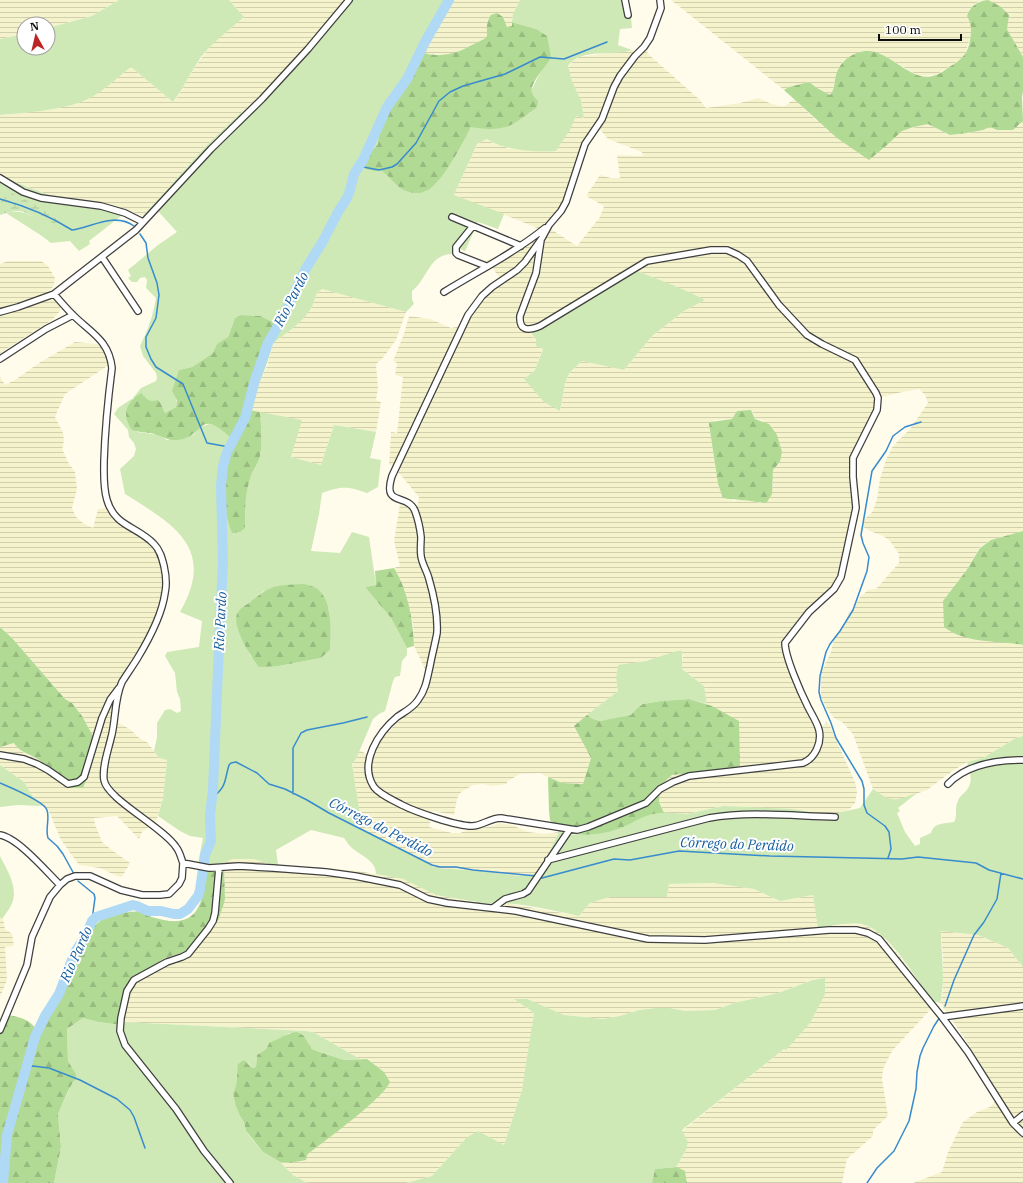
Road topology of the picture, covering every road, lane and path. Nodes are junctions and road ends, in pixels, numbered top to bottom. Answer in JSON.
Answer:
{"nodes":[{"id":1,"x":349,"y":0,"type":"edge"},
{"id":2,"x":625,"y":0,"type":"edge"},
{"id":3,"x":660,"y":0,"type":"edge"},
{"id":4,"x":628,"y":15,"type":"dead end"},
{"id":5,"x":0,"y":178,"type":"edge"},
{"id":6,"x":452,"y":217,"type":"dead end"},
{"id":7,"x":143,"y":222,"type":"junction"},
{"id":8,"x":548,"y":225,"type":"junction"},
{"id":9,"x":473,"y":226,"type":"junction"},
{"id":10,"x":542,"y":238,"type":"junction"},
{"id":11,"x":521,"y":246,"type":"junction"},
{"id":12,"x":102,"y":257,"type":"junction"},
{"id":13,"x":486,"y":266,"type":"junction"},
{"id":14,"x":444,"y":292,"type":"dead end"},
{"id":15,"x":54,"y":294,"type":"junction"},
{"id":16,"x":0,"y":305,"type":"edge"},
{"id":17,"x":2,"y":311,"type":"edge"},
{"id":18,"x":138,"y":311,"type":"dead end"},
{"id":19,"x":73,"y":315,"type":"junction"},
{"id":20,"x":0,"y":359,"type":"edge"},
{"id":21,"x":122,"y":682,"type":"junction"},
{"id":22,"x":0,"y":755,"type":"edge"},
{"id":23,"x":1023,"y":760,"type":"edge"},
{"id":24,"x":948,"y":784,"type":"dead end"},
{"id":25,"x":835,"y":817,"type":"dead end"},
{"id":26,"x":570,"y":830,"type":"junction"},
{"id":27,"x":0,"y":835,"type":"edge"},
{"id":28,"x":548,"y":860,"type":"junction"},
{"id":29,"x":183,"y":864,"type":"junction"},
{"id":30,"x":220,"y":868,"type":"junction"},
{"id":31,"x":60,"y":885,"type":"junction"},
{"id":32,"x":493,"y":908,"type":"junction"},
{"id":33,"x":1023,"y":1006,"type":"edge"},
{"id":34,"x":942,"y":1017,"type":"junction"},
{"id":35,"x":0,"y":1030,"type":"edge"},
{"id":36,"x":1023,"y":1115,"type":"edge"},
{"id":37,"x":1013,"y":1123,"type":"junction"},
{"id":38,"x":1023,"y":1133,"type":"edge"},
{"id":39,"x":230,"y":1183,"type":"edge"}],
"edges":[{"from":1,"to":7,"type":"street"},
{"from":2,"to":4,"type":"street"},
{"from":3,"to":8,"type":"street"},
{"from":5,"to":7,"type":"street"},
{"from":6,"to":9,"type":"street"},
{"from":7,"to":12,"type":"street"},
{"from":8,"to":10,"type":"street"},
{"from":8,"to":11,"type":"street"},
{"from":9,"to":11,"type":"street"},
{"from":9,"to":13,"type":"street"},
{"from":10,"to":26,"type":"street"},
{"from":10,"to":26,"type":"street"},
{"from":11,"to":13,"type":"street"},
{"from":12,"to":15,"type":"street"},
{"from":12,"to":18,"type":"street"},
{"from":13,"to":14,"type":"street"},
{"from":15,"to":17,"type":"street"},
{"from":15,"to":19,"type":"street"},
{"from":16,"to":17,"type":"street"},
{"from":19,"to":20,"type":"street"},
{"from":19,"to":21,"type":"street"},
{"from":21,"to":22,"type":"street"},
{"from":21,"to":29,"type":"street"},
{"from":23,"to":24,"type":"street"},
{"from":25,"to":28,"type":"street"},
{"from":26,"to":28,"type":"street"},
{"from":27,"to":31,"type":"street"},
{"from":28,"to":32,"type":"street"},
{"from":29,"to":30,"type":"street"},
{"from":29,"to":31,"type":"street"},
{"from":30,"to":32,"type":"street"},
{"from":30,"to":39,"type":"street"},
{"from":31,"to":35,"type":"street"},
{"from":32,"to":34,"type":"street"},
{"from":33,"to":34,"type":"street"},
{"from":34,"to":37,"type":"street"},
{"from":36,"to":37,"type":"street"},
{"from":37,"to":38,"type":"street"}]}
